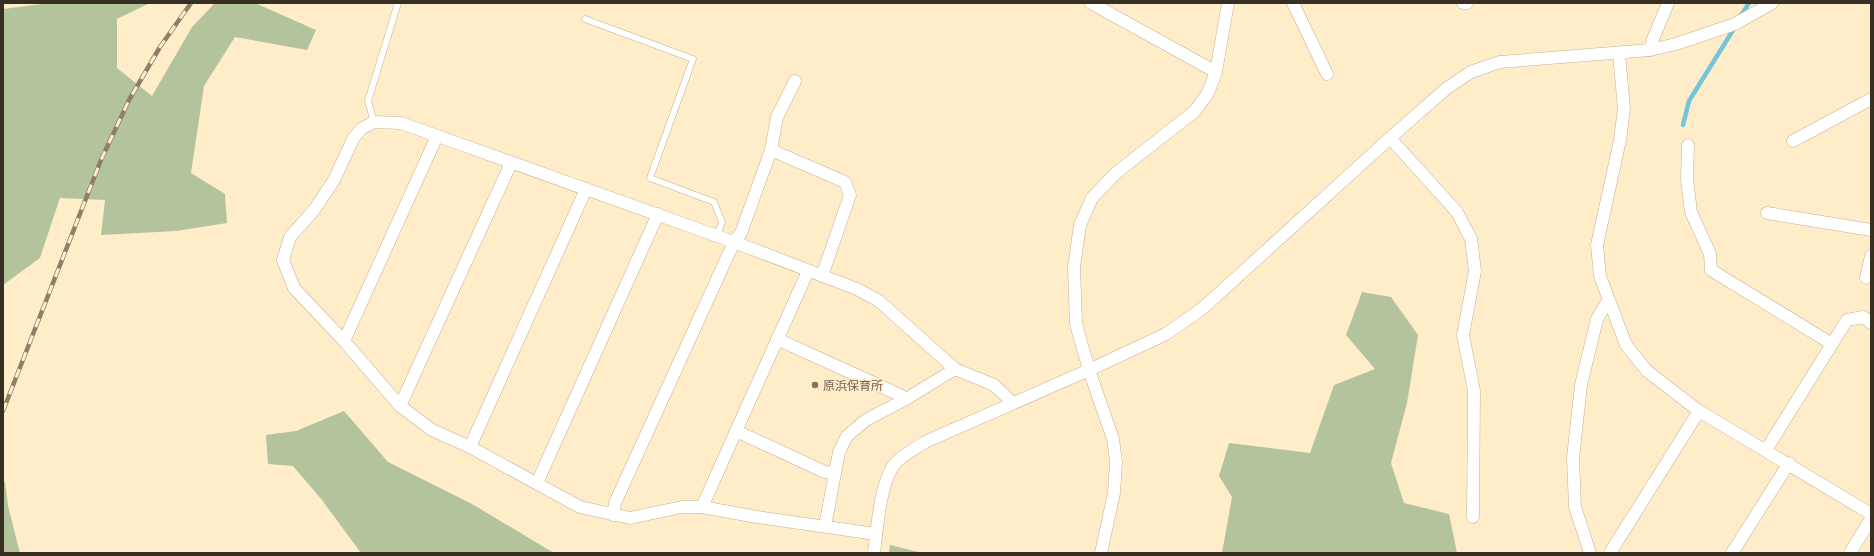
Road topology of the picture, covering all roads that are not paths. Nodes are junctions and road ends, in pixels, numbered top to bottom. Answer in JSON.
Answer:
{"nodes":[{"id":1,"x":398,"y":3,"type":"edge"},
{"id":2,"x":1091,"y":3,"type":"edge"},
{"id":3,"x":1228,"y":3,"type":"edge"},
{"id":4,"x":1292,"y":3,"type":"edge"},
{"id":5,"x":1463,"y":3,"type":"edge"},
{"id":6,"x":1467,"y":3,"type":"edge"},
{"id":7,"x":1668,"y":3,"type":"edge"},
{"id":8,"x":1772,"y":3,"type":"edge"},
{"id":9,"x":584,"y":19,"type":"dead end"},
{"id":10,"x":1650,"y":50,"type":"junction"},
{"id":11,"x":1619,"y":54,"type":"junction"},
{"id":12,"x":1216,"y":72,"type":"junction"},
{"id":13,"x":1327,"y":74,"type":"dead end"},
{"id":14,"x":795,"y":81,"type":"dead end"},
{"id":15,"x":1871,"y":99,"type":"edge"},
{"id":16,"x":374,"y":122,"type":"junction"},
{"id":17,"x":437,"y":136,"type":"junction"},
{"id":18,"x":1390,"y":138,"type":"junction"},
{"id":19,"x":1792,"y":141,"type":"dead end"},
{"id":20,"x":1688,"y":145,"type":"dead end"},
{"id":21,"x":771,"y":150,"type":"junction"},
{"id":22,"x":511,"y":163,"type":"junction"},
{"id":23,"x":586,"y":189,"type":"junction"},
{"id":24,"x":1767,"y":213,"type":"dead end"},
{"id":25,"x":658,"y":214,"type":"junction"},
{"id":26,"x":1871,"y":230,"type":"edge"},
{"id":27,"x":716,"y":235,"type":"junction"},
{"id":28,"x":734,"y":242,"type":"junction"},
{"id":29,"x":1871,"y":256,"type":"edge"},
{"id":30,"x":808,"y":271,"type":"junction"},
{"id":31,"x":822,"y":276,"type":"junction"},
{"id":32,"x":1866,"y":278,"type":"dead end"},
{"id":33,"x":1608,"y":301,"type":"junction"},
{"id":34,"x":1871,"y":323,"type":"edge"},
{"id":35,"x":777,"y":339,"type":"junction"},
{"id":36,"x":344,"y":341,"type":"junction"},
{"id":37,"x":1832,"y":344,"type":"junction"},
{"id":38,"x":955,"y":369,"type":"junction"},
{"id":39,"x":1089,"y":370,"type":"junction"},
{"id":40,"x":906,"y":399,"type":"junction"},
{"id":41,"x":1013,"y":403,"type":"junction"},
{"id":42,"x":400,"y":406,"type":"junction"},
{"id":43,"x":1700,"y":411,"type":"junction"},
{"id":44,"x":736,"y":431,"type":"junction"},
{"id":45,"x":470,"y":447,"type":"junction"},
{"id":46,"x":1766,"y":450,"type":"junction"},
{"id":47,"x":1789,"y":463,"type":"junction"},
{"id":48,"x":835,"y":473,"type":"junction"},
{"id":49,"x":537,"y":483,"type":"junction"},
{"id":50,"x":702,"y":507,"type":"junction"},
{"id":51,"x":1871,"y":514,"type":"edge"},
{"id":52,"x":613,"y":515,"type":"junction"},
{"id":53,"x":1473,"y":517,"type":"dead end"},
{"id":54,"x":1871,"y":519,"type":"edge"},
{"id":55,"x":825,"y":526,"type":"junction"},
{"id":56,"x":876,"y":534,"type":"junction"},
{"id":57,"x":874,"y":553,"type":"edge"},
{"id":58,"x":1102,"y":553,"type":"edge"},
{"id":59,"x":1590,"y":553,"type":"edge"},
{"id":60,"x":1610,"y":553,"type":"edge"},
{"id":61,"x":1732,"y":553,"type":"edge"},
{"id":62,"x":1850,"y":553,"type":"edge"}],
"edges":[{"from":1,"to":16,"type":"lane"},
{"from":2,"to":12,"type":"street"},
{"from":3,"to":12,"type":"street"},
{"from":4,"to":13,"type":"street"},
{"from":5,"to":6,"type":"street"},
{"from":7,"to":10,"type":"street"},
{"from":8,"to":10,"type":"street"},
{"from":9,"to":27,"type":"lane"},
{"from":10,"to":11,"type":"street"},
{"from":11,"to":18,"type":"street"},
{"from":11,"to":33,"type":"street"},
{"from":12,"to":39,"type":"street"},
{"from":14,"to":21,"type":"street"},
{"from":15,"to":19,"type":"street"},
{"from":16,"to":17,"type":"street"},
{"from":16,"to":36,"type":"street"},
{"from":17,"to":22,"type":"street"},
{"from":17,"to":36,"type":"street"},
{"from":18,"to":39,"type":"street"},
{"from":18,"to":53,"type":"street"},
{"from":20,"to":37,"type":"street"},
{"from":21,"to":28,"type":"street"},
{"from":21,"to":31,"type":"street"},
{"from":22,"to":23,"type":"street"},
{"from":22,"to":42,"type":"street"},
{"from":23,"to":25,"type":"street"},
{"from":23,"to":45,"type":"street"},
{"from":24,"to":26,"type":"street"},
{"from":25,"to":27,"type":"street"},
{"from":25,"to":49,"type":"street"},
{"from":27,"to":28,"type":"street"},
{"from":28,"to":30,"type":"street"},
{"from":28,"to":52,"type":"street"},
{"from":29,"to":32,"type":"street"},
{"from":30,"to":31,"type":"street"},
{"from":30,"to":35,"type":"street"},
{"from":31,"to":38,"type":"street"},
{"from":33,"to":43,"type":"street"},
{"from":33,"to":59,"type":"street"},
{"from":34,"to":37,"type":"street"},
{"from":35,"to":40,"type":"street"},
{"from":35,"to":44,"type":"street"},
{"from":36,"to":42,"type":"street"},
{"from":37,"to":46,"type":"street"},
{"from":38,"to":40,"type":"street"},
{"from":38,"to":41,"type":"street"},
{"from":39,"to":41,"type":"street"},
{"from":39,"to":58,"type":"street"},
{"from":40,"to":48,"type":"street"},
{"from":41,"to":56,"type":"street"},
{"from":42,"to":45,"type":"street"},
{"from":43,"to":46,"type":"street"},
{"from":43,"to":60,"type":"street"},
{"from":44,"to":48,"type":"street"},
{"from":44,"to":50,"type":"street"},
{"from":45,"to":49,"type":"street"},
{"from":46,"to":47,"type":"street"},
{"from":47,"to":51,"type":"street"},
{"from":47,"to":61,"type":"street"},
{"from":48,"to":55,"type":"street"},
{"from":49,"to":52,"type":"street"},
{"from":50,"to":52,"type":"street"},
{"from":50,"to":55,"type":"street"},
{"from":54,"to":62,"type":"street"},
{"from":55,"to":56,"type":"street"},
{"from":56,"to":57,"type":"street"}]}
